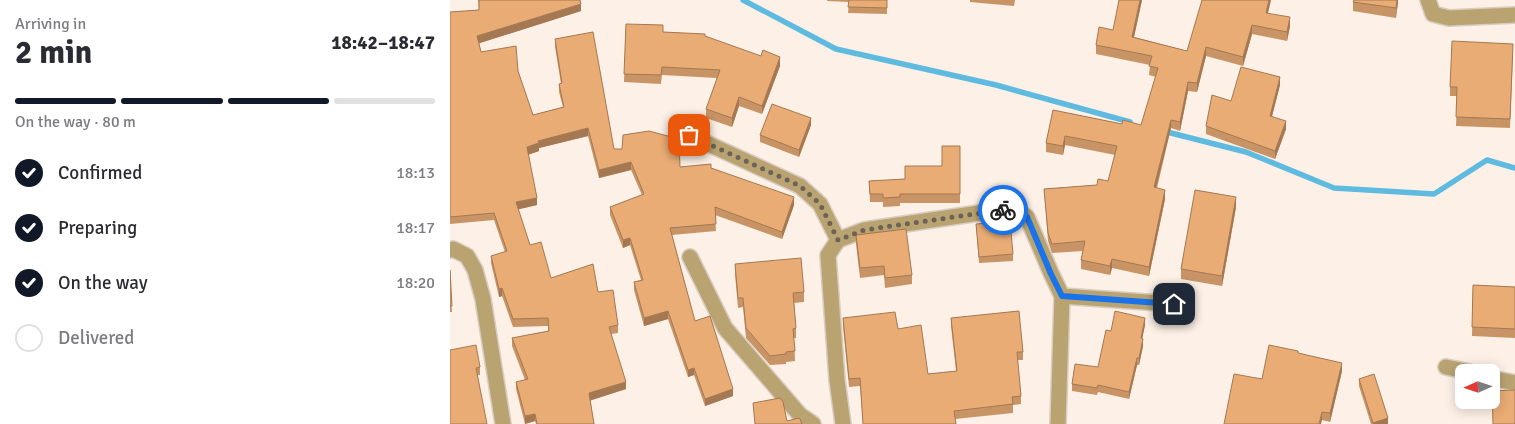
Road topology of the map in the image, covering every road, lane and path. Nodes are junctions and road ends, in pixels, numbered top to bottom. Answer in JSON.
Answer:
{"nodes":[{"id":1,"x":1428,"y":0,"type":"edge"},
{"id":2,"x":1515,"y":15,"type":"edge"},
{"id":3,"x":689,"y":135,"type":"dead end"},
{"id":4,"x":838,"y":240,"type":"junction"},
{"id":5,"x":450,"y":250,"type":"edge"},
{"id":6,"x":690,"y":257,"type":"dead end"},
{"id":7,"x":1062,"y":296,"type":"junction"},
{"id":8,"x":1174,"y":304,"type":"dead end"},
{"id":9,"x":1446,"y":367,"type":"dead end"},
{"id":10,"x":1455,"y":369,"type":"edge"},
{"id":11,"x":1500,"y":380,"type":"edge"},
{"id":12,"x":1515,"y":383,"type":"edge"},
{"id":13,"x":503,"y":424,"type":"edge"},
{"id":14,"x":813,"y":424,"type":"edge"},
{"id":15,"x":844,"y":424,"type":"edge"},
{"id":16,"x":1058,"y":424,"type":"edge"}],
"edges":[{"from":1,"to":2,"type":"street"},
{"from":3,"to":4,"type":"street"},
{"from":4,"to":7,"type":"street"},
{"from":4,"to":15,"type":"street"},
{"from":5,"to":13,"type":"street"},
{"from":6,"to":14,"type":"street"},
{"from":7,"to":8,"type":"street"},
{"from":7,"to":16,"type":"street"},
{"from":9,"to":10,"type":"street"},
{"from":11,"to":12,"type":"street"}]}
